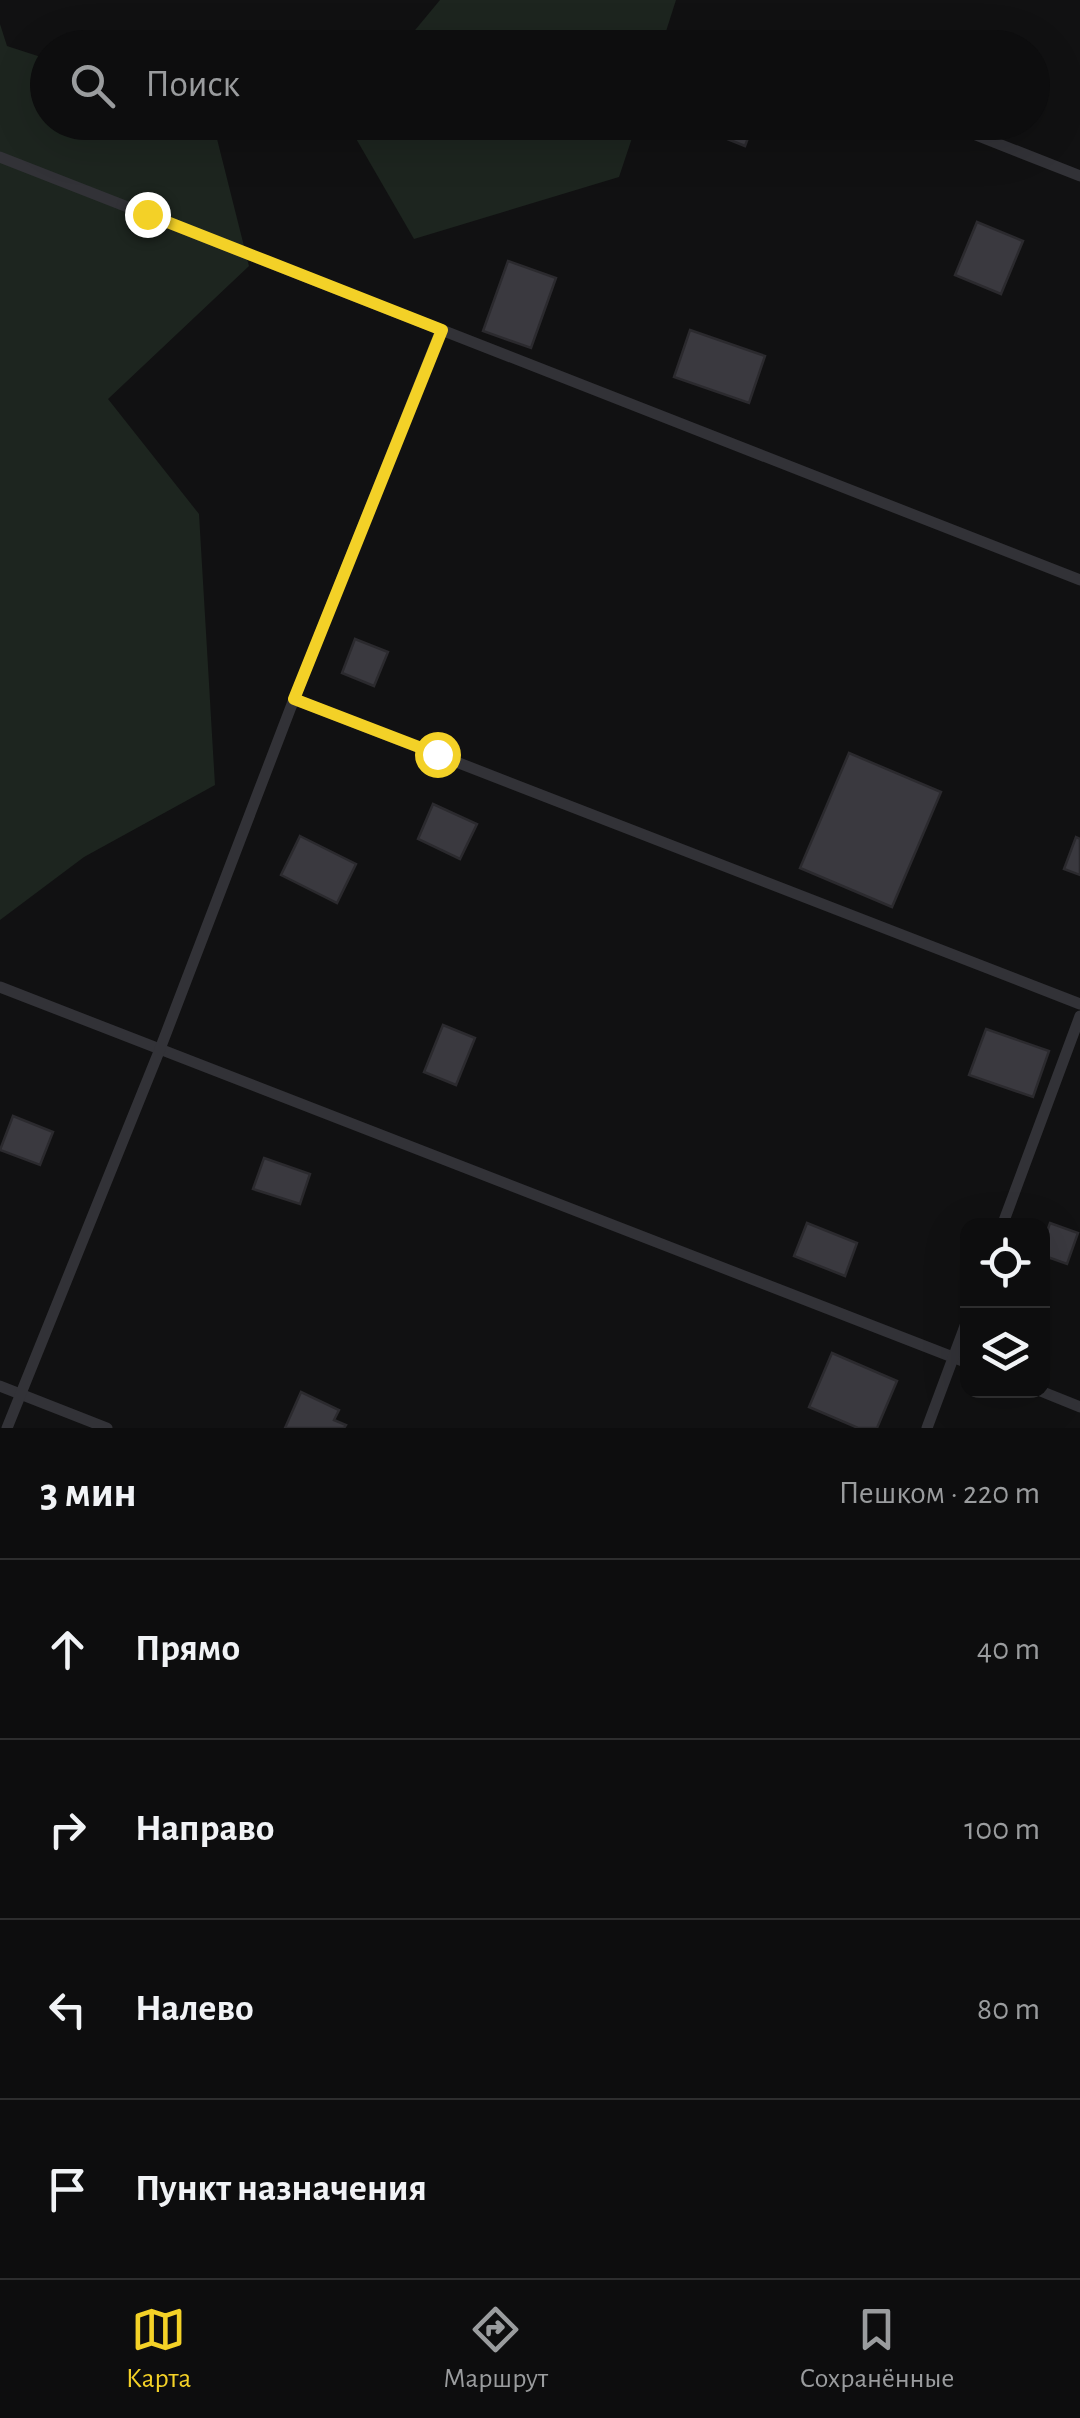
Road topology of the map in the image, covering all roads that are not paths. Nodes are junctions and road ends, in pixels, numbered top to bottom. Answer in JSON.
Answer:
{"nodes":[{"id":1,"x":989,"y":140,"type":"edge"},
{"id":2,"x":0,"y":157,"type":"edge"},
{"id":3,"x":1080,"y":176,"type":"edge"},
{"id":4,"x":442,"y":330,"type":"junction"},
{"id":5,"x":1080,"y":580,"type":"edge"},
{"id":6,"x":294,"y":699,"type":"junction"},
{"id":7,"x":0,"y":986,"type":"edge"},
{"id":8,"x":1080,"y":1004,"type":"edge"},
{"id":9,"x":1080,"y":1016,"type":"edge"},
{"id":10,"x":160,"y":1049,"type":"junction"},
{"id":11,"x":1005,"y":1218,"type":"edge"},
{"id":12,"x":960,"y":1338,"type":"edge"},
{"id":13,"x":952,"y":1358,"type":"junction"},
{"id":14,"x":960,"y":1360,"type":"edge"},
{"id":15,"x":0,"y":1386,"type":"edge"},
{"id":16,"x":20,"y":1394,"type":"junction"},
{"id":17,"x":1050,"y":1395,"type":"edge"},
{"id":18,"x":1080,"y":1407,"type":"edge"},
{"id":19,"x":8,"y":1428,"type":"edge"},
{"id":20,"x":107,"y":1428,"type":"edge"},
{"id":21,"x":927,"y":1428,"type":"edge"}],
"edges":[{"from":1,"to":3,"type":"lane"},
{"from":2,"to":4,"type":"lane"},
{"from":4,"to":5,"type":"lane"},
{"from":4,"to":6,"type":"lane"},
{"from":6,"to":8,"type":"lane"},
{"from":6,"to":10,"type":"lane"},
{"from":7,"to":10,"type":"lane"},
{"from":9,"to":11,"type":"lane"},
{"from":10,"to":13,"type":"lane"},
{"from":10,"to":16,"type":"lane"},
{"from":12,"to":13,"type":"lane"},
{"from":13,"to":14,"type":"lane"},
{"from":13,"to":21,"type":"lane"},
{"from":15,"to":16,"type":"lane"},
{"from":16,"to":19,"type":"lane"},
{"from":16,"to":20,"type":"lane"},
{"from":17,"to":18,"type":"lane"}]}
